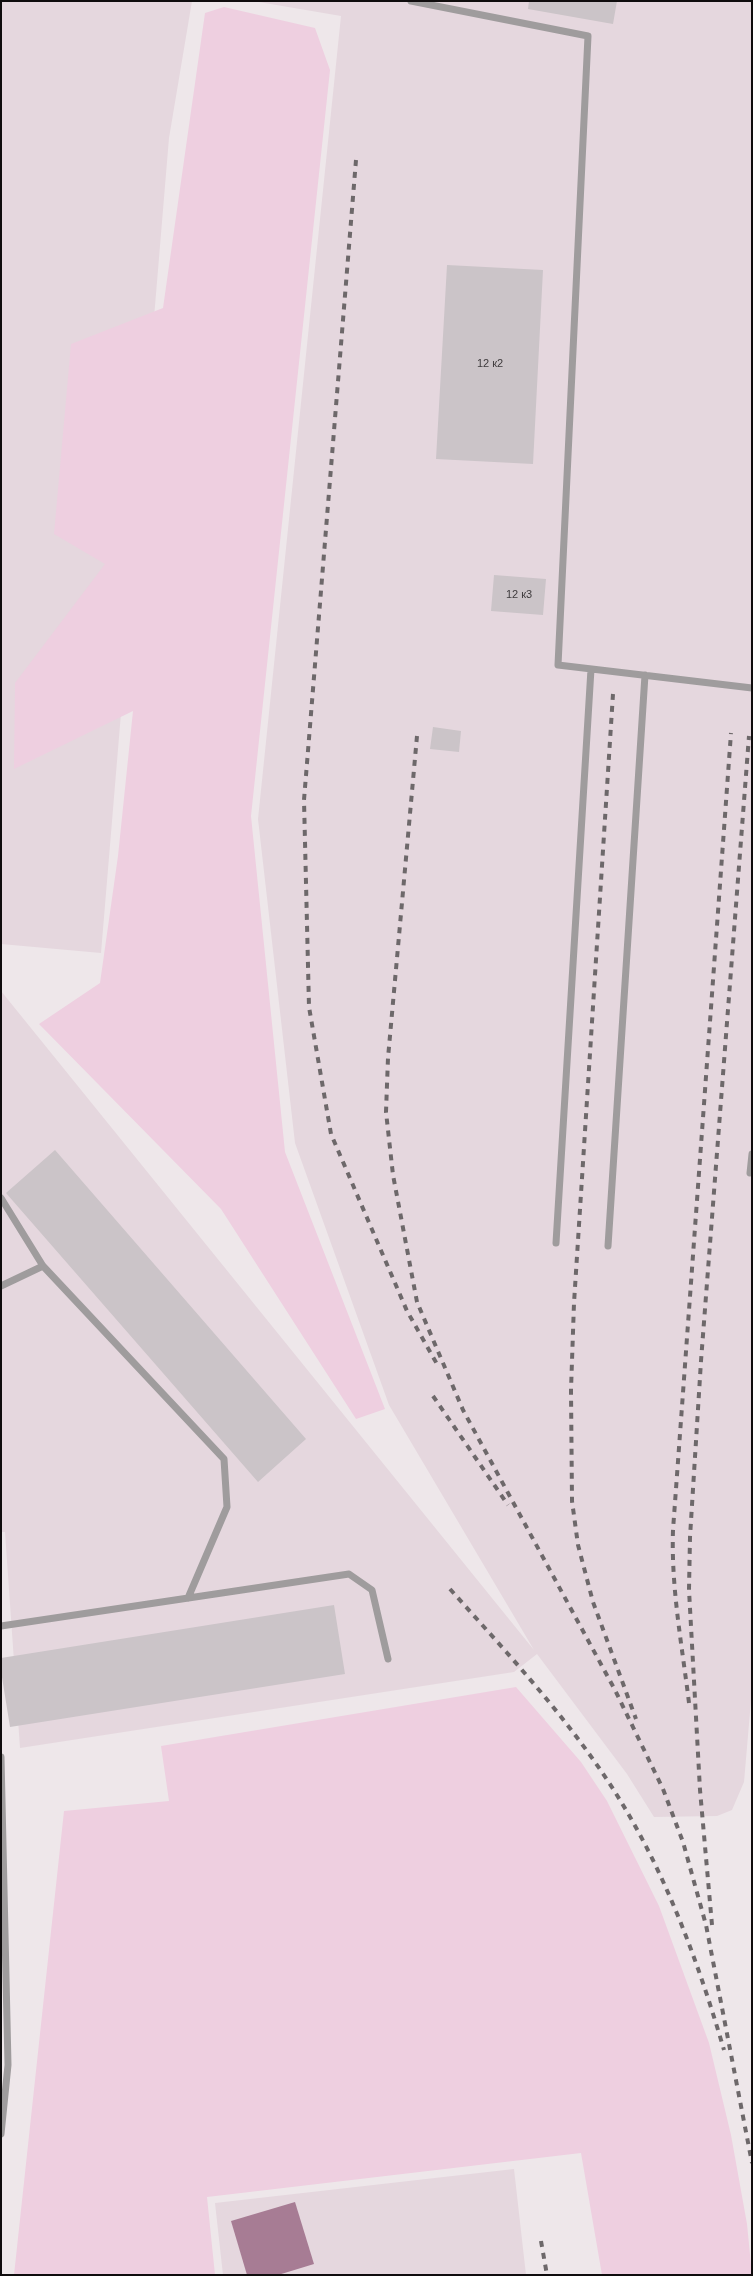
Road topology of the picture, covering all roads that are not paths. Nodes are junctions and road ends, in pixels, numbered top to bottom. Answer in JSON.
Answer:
{"nodes":[{"id":1,"x":411,"y":1,"type":"edge"},
{"id":2,"x":591,"y":669,"type":"junction"},
{"id":3,"x":645,"y":675,"type":"junction"},
{"id":4,"x":752,"y":688,"type":"edge"},
{"id":5,"x":752,"y":1154,"type":"edge"},
{"id":6,"x":750,"y":1173,"type":"edge"},
{"id":7,"x":1,"y":1198,"type":"edge"},
{"id":8,"x":556,"y":1243,"type":"dead end"},
{"id":9,"x":608,"y":1246,"type":"dead end"},
{"id":10,"x":43,"y":1266,"type":"junction"},
{"id":11,"x":1,"y":1286,"type":"edge"},
{"id":12,"x":188,"y":1598,"type":"junction"},
{"id":13,"x":1,"y":1626,"type":"edge"},
{"id":14,"x":388,"y":1658,"type":"dead end"},
{"id":15,"x":1,"y":1757,"type":"edge"},
{"id":16,"x":1,"y":2134,"type":"edge"}],
"edges":[{"from":1,"to":2,"type":"lane"},
{"from":2,"to":3,"type":"lane"},
{"from":2,"to":8,"type":"lane"},
{"from":3,"to":4,"type":"lane"},
{"from":3,"to":9,"type":"lane"},
{"from":5,"to":6,"type":"lane"},
{"from":7,"to":10,"type":"lane"},
{"from":10,"to":11,"type":"lane"},
{"from":10,"to":12,"type":"lane"},
{"from":12,"to":13,"type":"lane"},
{"from":12,"to":14,"type":"lane"},
{"from":15,"to":16,"type":"lane"}]}
